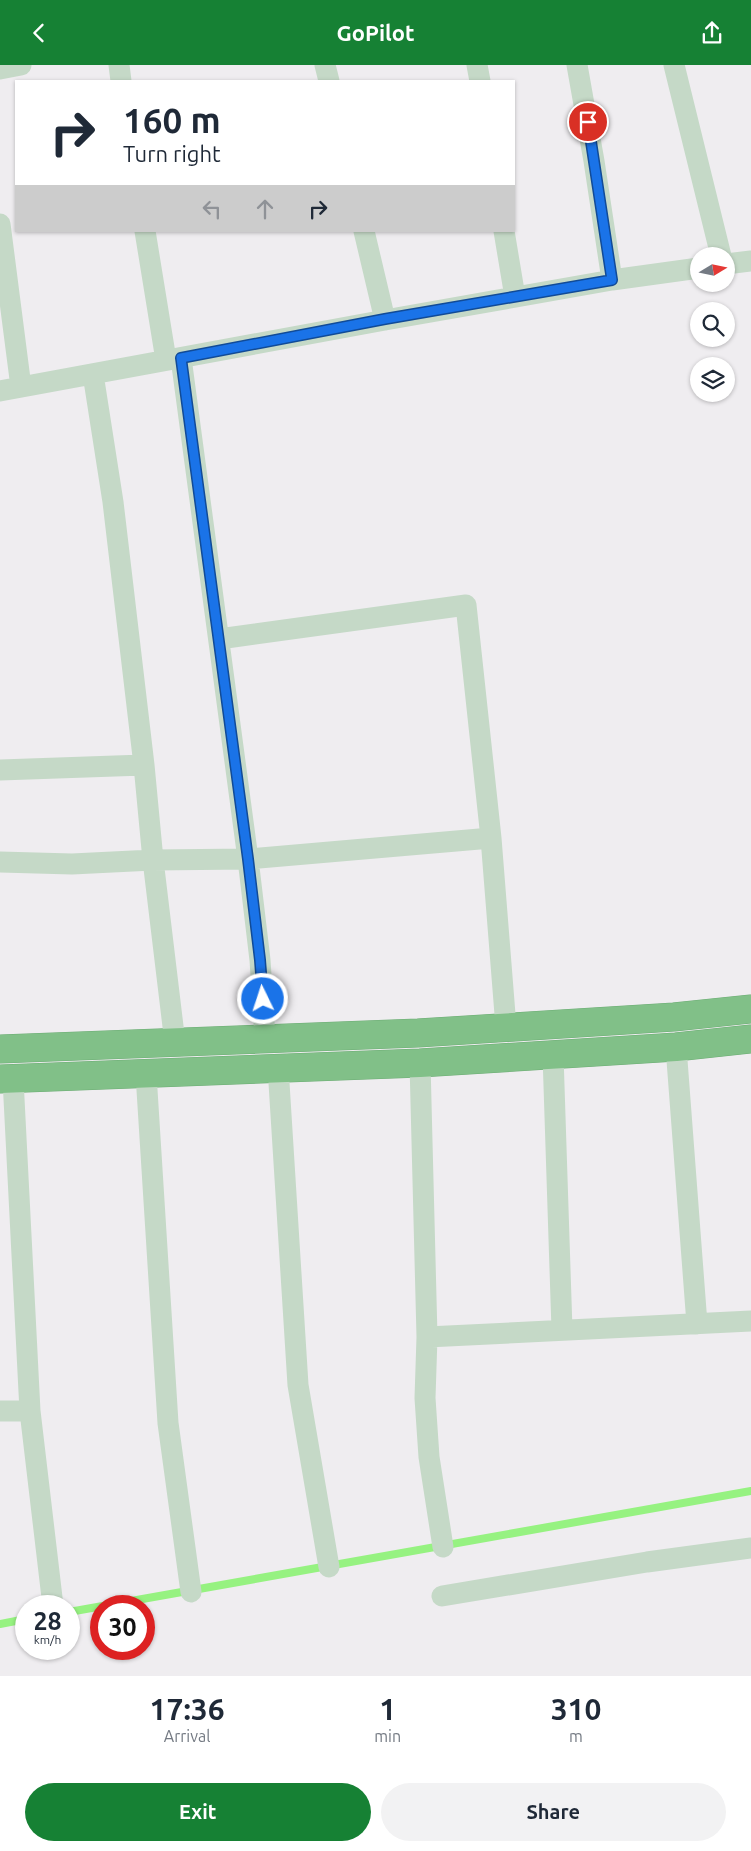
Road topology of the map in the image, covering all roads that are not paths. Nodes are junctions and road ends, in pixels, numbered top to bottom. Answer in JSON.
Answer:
{"nodes":[{"id":1,"x":21,"y":65,"type":"edge"},
{"id":2,"x":119,"y":65,"type":"edge"},
{"id":3,"x":325,"y":65,"type":"edge"},
{"id":4,"x":477,"y":65,"type":"edge"},
{"id":5,"x":577,"y":65,"type":"edge"},
{"id":6,"x":674,"y":65,"type":"edge"},
{"id":7,"x":0,"y":69,"type":"edge"},
{"id":8,"x":121,"y":80,"type":"edge"},
{"id":9,"x":328,"y":80,"type":"edge"},
{"id":10,"x":480,"y":80,"type":"edge"},
{"id":11,"x":0,"y":224,"type":"edge"},
{"id":12,"x":145,"y":232,"type":"edge"},
{"id":13,"x":364,"y":232,"type":"edge"},
{"id":14,"x":504,"y":232,"type":"edge"},
{"id":15,"x":719,"y":247,"type":"edge"},
{"id":16,"x":751,"y":261,"type":"edge"},
{"id":17,"x":735,"y":263,"type":"edge"},
{"id":18,"x":690,"y":269,"type":"edge"},
{"id":19,"x":612,"y":280,"type":"junction"},
{"id":20,"x":515,"y":297,"type":"junction"},
{"id":21,"x":385,"y":319,"type":"junction"},
{"id":22,"x":173,"y":359,"type":"junction"},
{"id":23,"x":93,"y":374,"type":"junction"},
{"id":24,"x":21,"y":387,"type":"junction"},
{"id":25,"x":0,"y":391,"type":"edge"},
{"id":26,"x":219,"y":639,"type":"junction"},
{"id":27,"x":144,"y":765,"type":"junction"},
{"id":28,"x":0,"y":770,"type":"edge"},
{"id":29,"x":491,"y":838,"type":"junction"},
{"id":30,"x":248,"y":859,"type":"junction"},
{"id":31,"x":153,"y":860,"type":"junction"},
{"id":32,"x":0,"y":862,"type":"edge"},
{"id":33,"x":751,"y":1009,"type":"edge"},
{"id":34,"x":506,"y":1027,"type":"junction"},
{"id":35,"x":265,"y":1038,"type":"junction"},
{"id":36,"x":751,"y":1039,"type":"edge"},
{"id":37,"x":175,"y":1043,"type":"junction"},
{"id":38,"x":676,"y":1047,"type":"junction"},
{"id":39,"x":0,"y":1049,"type":"edge"},
{"id":40,"x":553,"y":1055,"type":"junction"},
{"id":41,"x":420,"y":1063,"type":"junction"},
{"id":42,"x":278,"y":1067,"type":"junction"},
{"id":43,"x":146,"y":1074,"type":"junction"},
{"id":44,"x":6,"y":1079,"type":"edge"},
{"id":45,"x":751,"y":1321,"type":"edge"},
{"id":46,"x":697,"y":1324,"type":"junction"},
{"id":47,"x":562,"y":1330,"type":"junction"},
{"id":48,"x":427,"y":1337,"type":"junction"},
{"id":49,"x":0,"y":1411,"type":"edge"},
{"id":50,"x":30,"y":1411,"type":"junction"},
{"id":51,"x":443,"y":1547,"type":"dead end"},
{"id":52,"x":751,"y":1548,"type":"edge"},
{"id":53,"x":329,"y":1567,"type":"dead end"},
{"id":54,"x":191,"y":1591,"type":"dead end"},
{"id":55,"x":52,"y":1595,"type":"edge"},
{"id":56,"x":442,"y":1596,"type":"dead end"}],
"edges":[{"from":1,"to":7,"type":"street"},
{"from":2,"to":8,"type":"street"},
{"from":3,"to":9,"type":"street"},
{"from":4,"to":10,"type":"street"},
{"from":5,"to":19,"type":"street"},
{"from":6,"to":15,"type":"street"},
{"from":11,"to":24,"type":"street"},
{"from":12,"to":22,"type":"street"},
{"from":13,"to":21,"type":"street"},
{"from":14,"to":20,"type":"street"},
{"from":16,"to":17,"type":"street"},
{"from":18,"to":19,"type":"street"},
{"from":19,"to":20,"type":"street"},
{"from":20,"to":21,"type":"street"},
{"from":21,"to":22,"type":"street"},
{"from":22,"to":23,"type":"street"},
{"from":22,"to":26,"type":"street"},
{"from":23,"to":24,"type":"street"},
{"from":23,"to":27,"type":"street"},
{"from":24,"to":25,"type":"street"},
{"from":26,"to":29,"type":"street"},
{"from":26,"to":30,"type":"street"},
{"from":27,"to":28,"type":"street"},
{"from":27,"to":31,"type":"street"},
{"from":29,"to":30,"type":"street"},
{"from":29,"to":34,"type":"street"},
{"from":30,"to":31,"type":"street"},
{"from":30,"to":35,"type":"street"},
{"from":31,"to":32,"type":"street"},
{"from":31,"to":37,"type":"street"},
{"from":33,"to":34,"type":"highway"},
{"from":34,"to":35,"type":"highway"},
{"from":35,"to":37,"type":"highway"},
{"from":36,"to":38,"type":"highway"},
{"from":37,"to":39,"type":"highway"},
{"from":38,"to":40,"type":"highway"},
{"from":38,"to":46,"type":"street"},
{"from":40,"to":41,"type":"highway"},
{"from":40,"to":47,"type":"street"},
{"from":41,"to":42,"type":"highway"},
{"from":41,"to":48,"type":"street"},
{"from":42,"to":43,"type":"highway"},
{"from":42,"to":53,"type":"street"},
{"from":43,"to":44,"type":"highway"},
{"from":43,"to":54,"type":"street"},
{"from":44,"to":50,"type":"street"},
{"from":45,"to":46,"type":"street"},
{"from":46,"to":47,"type":"street"},
{"from":47,"to":48,"type":"street"},
{"from":48,"to":51,"type":"street"},
{"from":49,"to":50,"type":"street"},
{"from":50,"to":55,"type":"street"},
{"from":52,"to":56,"type":"street"}]}
